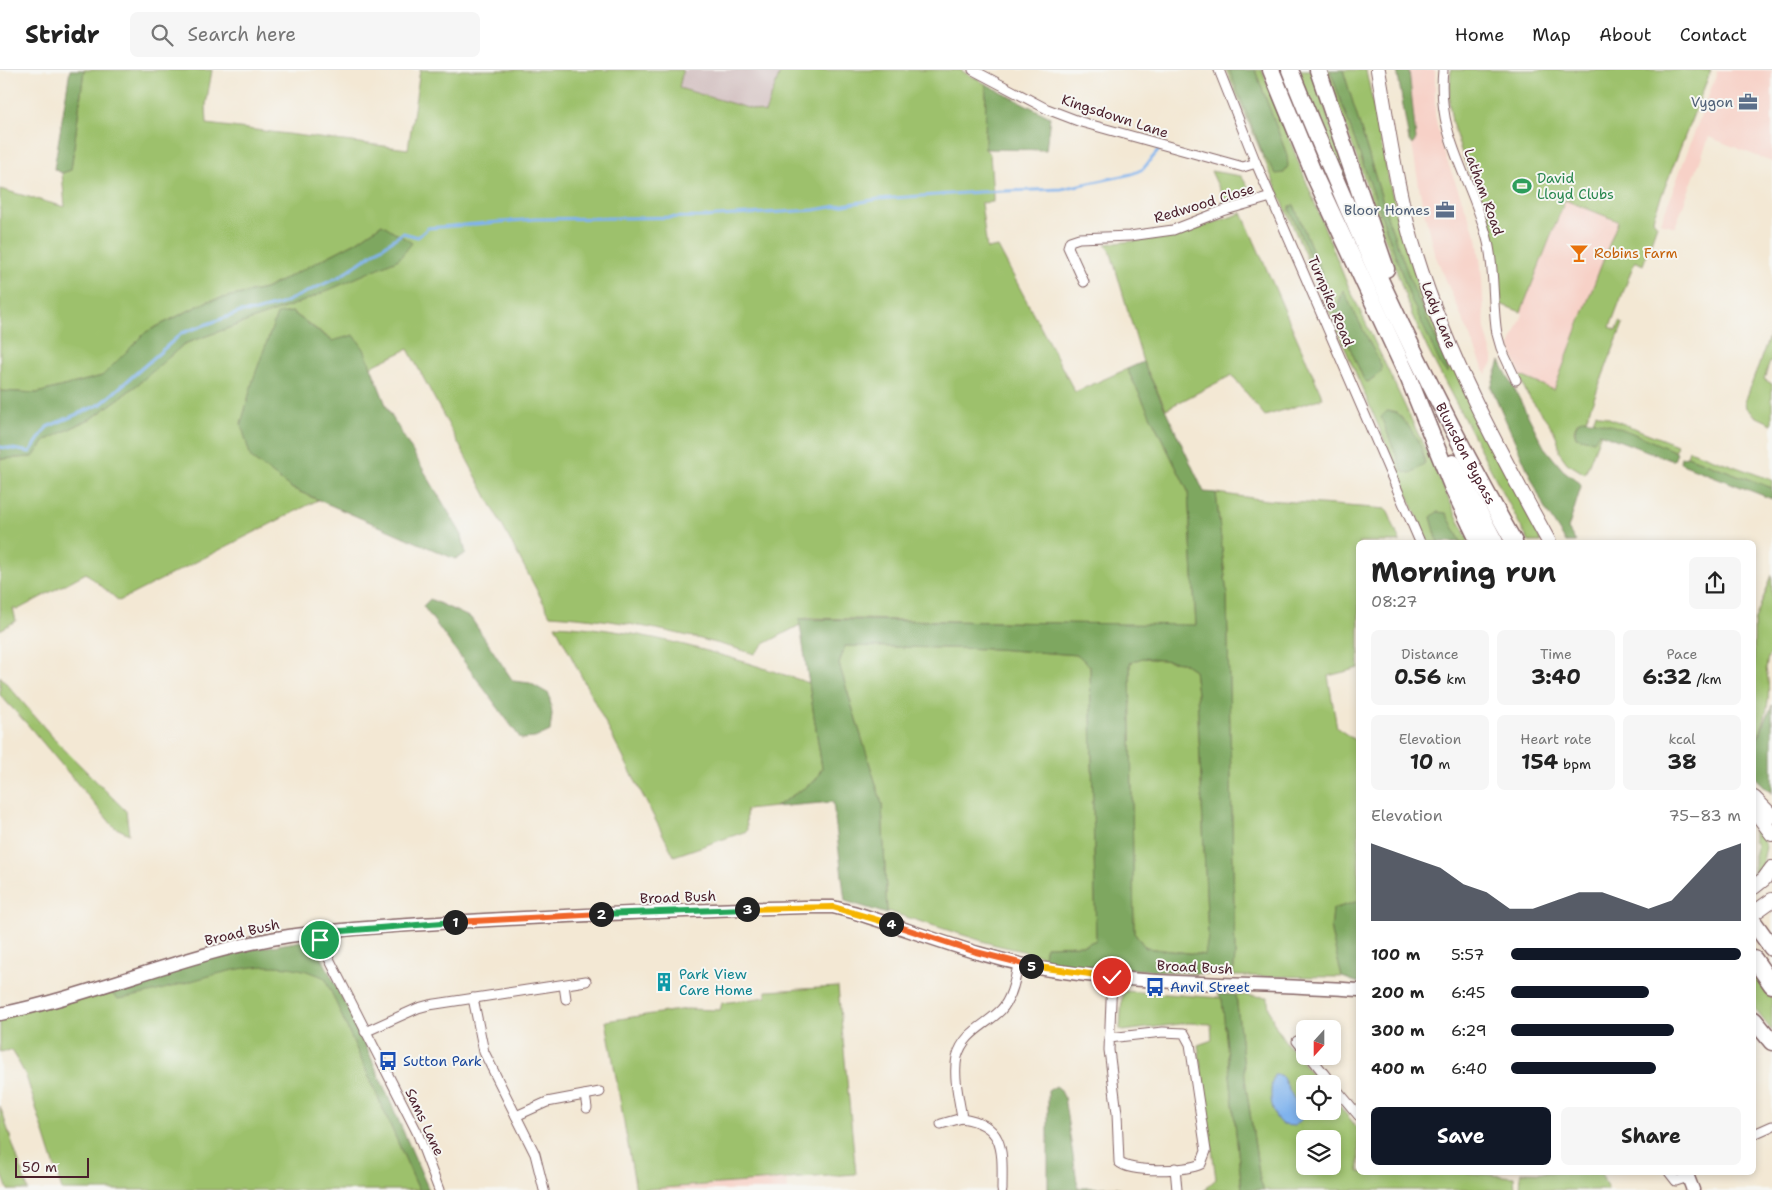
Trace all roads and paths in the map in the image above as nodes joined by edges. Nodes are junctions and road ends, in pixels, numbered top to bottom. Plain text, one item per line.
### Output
1 (973, 70) edge
2 (1219, 70) edge
3 (1272, 70) edge
4 (1290, 70) edge
5 (1318, 70) edge
6 (1378, 70) edge
7 (1443, 70) edge
8 (1256, 163) junction
9 (1271, 197) junction
10 (1084, 282) dead end
11 (1421, 365) junction
12 (1409, 379) junction
13 (1516, 380) dead end
14 (1419, 540) edge
15 (1478, 540) edge
16 (1493, 540) edge
17 (1513, 540) edge
18 (1549, 540) edge
19 (1756, 800) edge
20 (1756, 813) edge
21 (1772, 816) edge
22 (1772, 834) edge
23 (1772, 868) edge
24 (1762, 882) edge
25 (1756, 926) edge
26 (316, 933) junction
27 (1772, 948) edge
28 (1756, 962) edge
29 (1018, 963) junction
30 (1112, 977) junction
31 (586, 981) dead end
32 (564, 985) junction
33 (1772, 985) edge
34 (1356, 990) edge
35 (473, 998) junction
36 (566, 999) dead end
37 (0, 1014) edge
38 (1756, 1022) edge
39 (365, 1032) junction
40 (1109, 1038) junction
41 (1772, 1042) edge
42 (1317, 1065) edge
43 (1325, 1075) edge
44 (600, 1092) dead end
45 (585, 1095) junction
46 (1341, 1095) edge
47 (587, 1108) dead end
48 (1356, 1112) edge
49 (516, 1116) junction
50 (962, 1118) junction
51 (941, 1124) dead end
52 (1772, 1126) edge
53 (1756, 1133) edge
54 (1175, 1168) junction
55 (1671, 1175) edge
56 (1687, 1175) edge
57 (439, 1190) edge
58 (544, 1190) edge
59 (1002, 1190) edge
60 (1176, 1190) edge
61 (1693, 1190) edge

1 - 8 street, Kingsdown Lane
2 - 8 street, Turnpike Road
3 - 12 highway
4 - 11 highway
5 - 11 highway
6 - 18 main road, Lady Lane
7 - 13 street, Latham Road
8 - 9 street, Turnpike Road
9 - 10 street, Redwood Close
9 - 14 street, Turnpike Road
11 - 17 highway, Blunsdon Bypass
12 - 15 highway
12 - 16 highway, Blunsdon Bypass
19 - 21 main road
20 - 22 main road
23 - 24 main road
25 - 27 highway
26 - 29 main road, Broad Bush
26 - 37 main road, Broad Bush
26 - 39 street, Sams Lane
28 - 33 highway
29 - 30 main road, Broad Bush
29 - 50 street
30 - 34 main road, Broad Bush
30 - 40 street
31 - 32 street
32 - 35 street
32 - 36 street
35 - 39 street
35 - 49 street
38 - 41 highway
39 - 57 street, Sams Lane
40 - 54 street
40 - 54 street
42 - 43 street
44 - 45 street
45 - 47 street
45 - 49 street
46 - 48 street
49 - 58 street
50 - 51 street
50 - 59 street
52 - 53 street
54 - 60 street
55 - 56 street
56 - 61 main road

